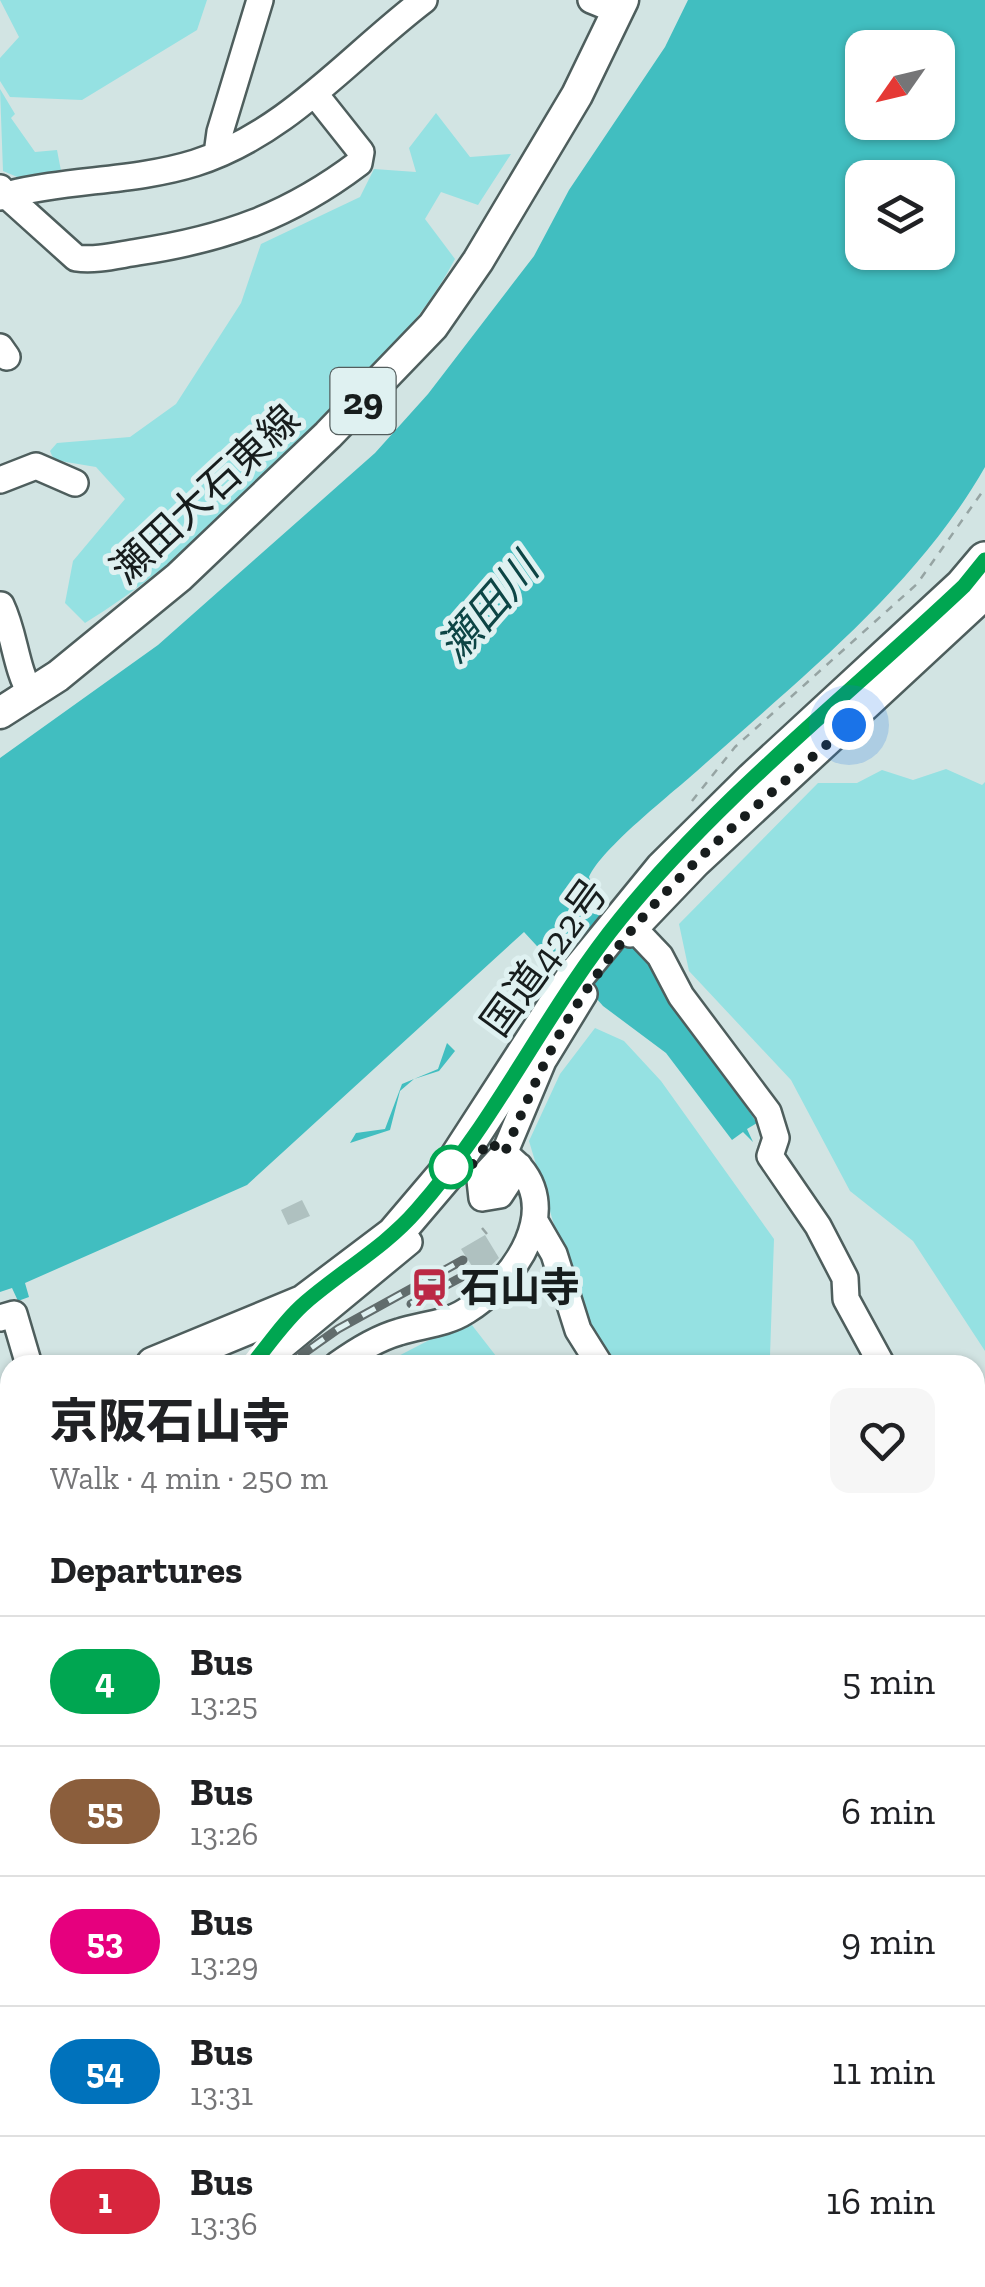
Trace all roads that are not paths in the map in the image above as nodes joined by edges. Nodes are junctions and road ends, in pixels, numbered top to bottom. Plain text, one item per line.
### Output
1 (260, 0) edge
2 (611, 4) edge
3 (408, 5) edge
4 (315, 94) junction
5 (217, 154) junction
6 (2, 193) edge
7 (0, 480) edge
8 (75, 483) dead end
9 (985, 560) edge
10 (985, 597) edge
11 (1, 605) edge
12 (928, 636) junction
13 (32, 694) junction
14 (0, 713) edge
15 (625, 922) junction
16 (497, 1148) junction
17 (536, 1223) junction
18 (304, 1304) junction
19 (0, 1318) edge
20 (26, 1355) edge
21 (179, 1355) edge
22 (261, 1355) edge
23 (272, 1355) edge
24 (354, 1355) edge
25 (594, 1355) edge
26 (877, 1355) edge

1 - 5 street
2 - 13 main road, 瀬田大石東線 / 29
3 - 4 street
4 - 5 street
4 - 6 street
5 - 6 street
7 - 8 street
9 - 12 highway, 国道422号
10 - 12 street
11 - 13 street
12 - 15 highway, 国道422号
13 - 14 main road, 瀬田大石東線 / 29
15 - 16 street
15 - 16 highway, 国道422号
15 - 26 street
16 - 17 street
16 - 18 highway, 国道422号
16 - 23 street
17 - 24 street
17 - 25 street
18 - 21 highway, 国道422号
18 - 22 street
19 - 20 street

